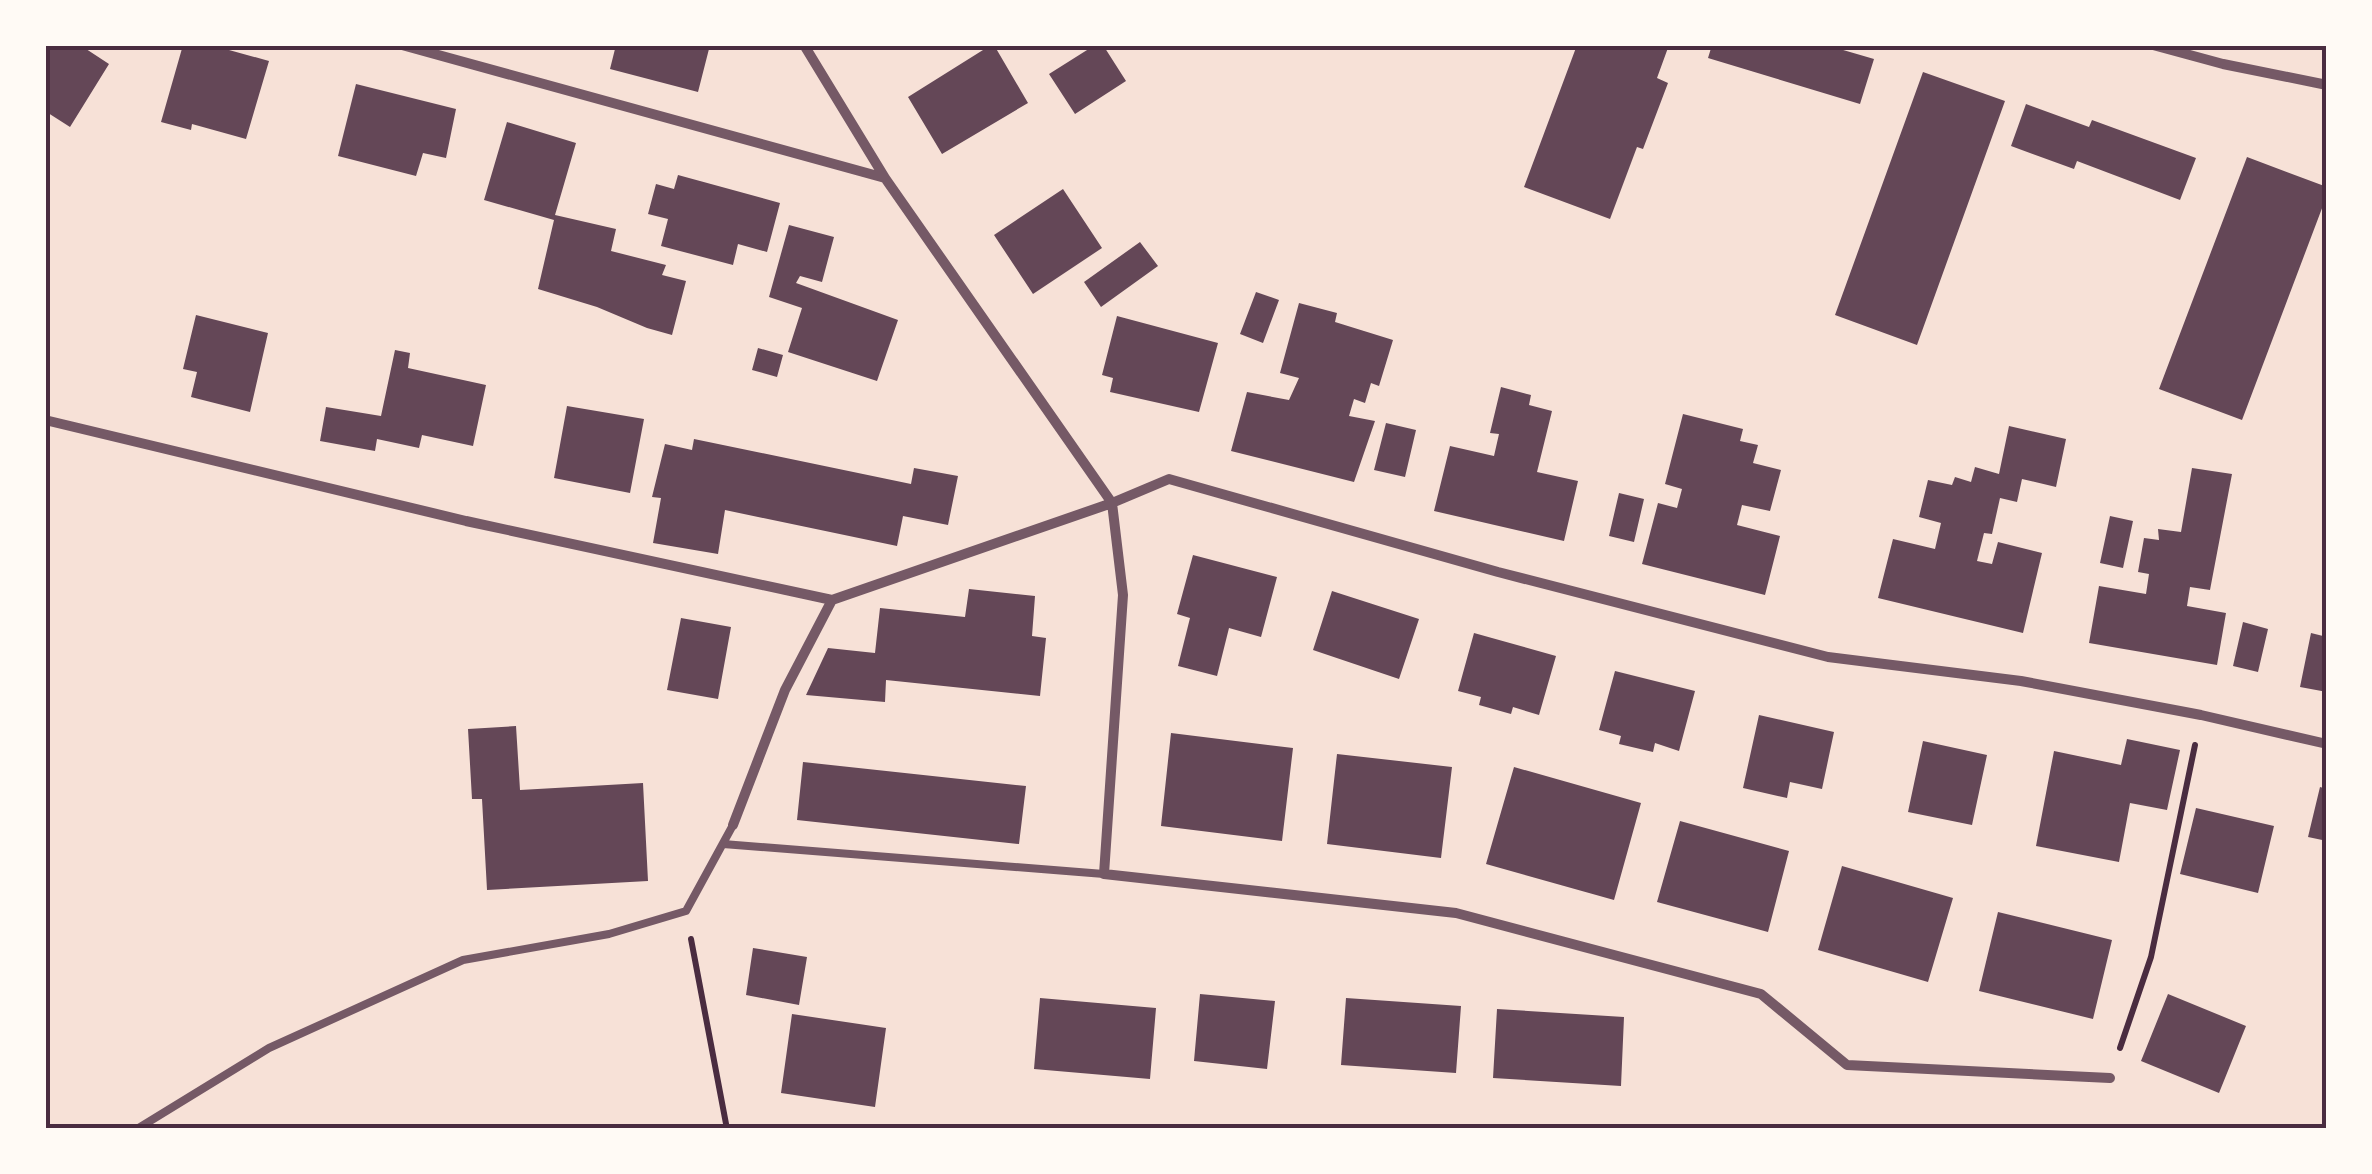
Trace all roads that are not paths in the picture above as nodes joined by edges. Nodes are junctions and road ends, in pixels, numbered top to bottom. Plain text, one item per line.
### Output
1 (402, 45) edge
2 (804, 45) edge
3 (2153, 45) edge
4 (2327, 84) edge
5 (885, 178) junction
6 (45, 420) edge
7 (1112, 503) junction
8 (832, 600) junction
9 (2327, 744) edge
10 (733, 825) joint
11 (723, 844) junction
12 (1104, 874) junction
13 (2110, 1078) road end
14 (137, 1129) edge

1 - 5 street
2 - 5 street
3 - 4 street
5 - 7 street
6 - 8 street
7 - 8 street
7 - 9 street
7 - 12 street
8 - 10 street
10 - 11 lane
11 - 12 lane
11 - 14 lane
12 - 13 street

